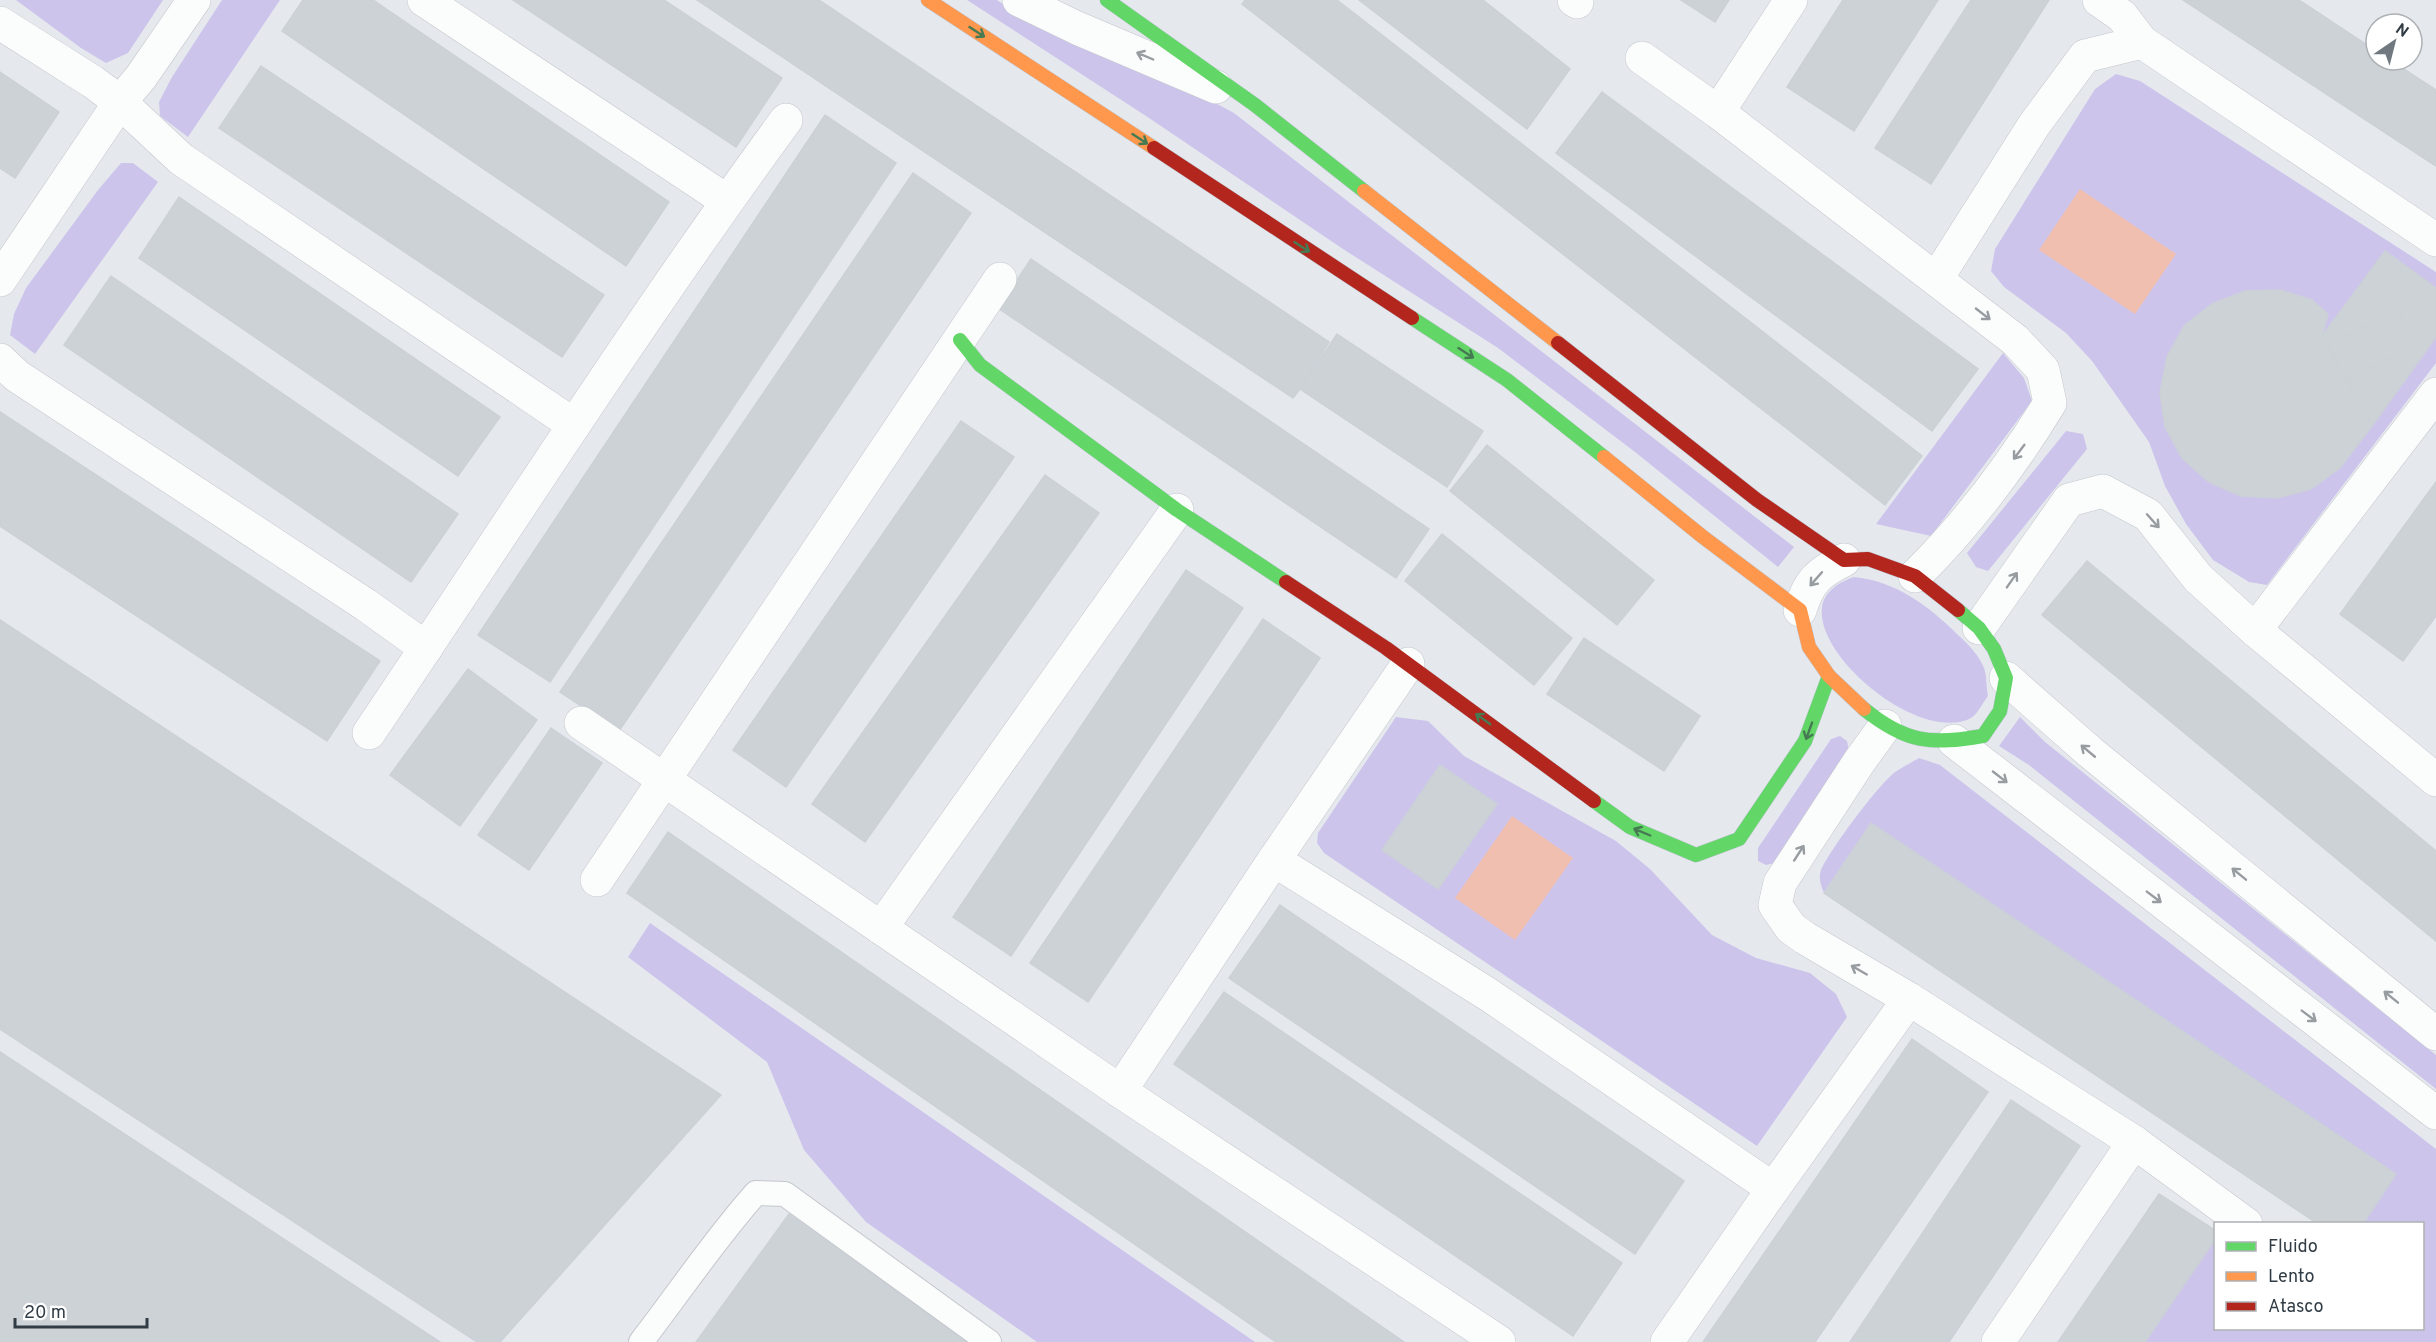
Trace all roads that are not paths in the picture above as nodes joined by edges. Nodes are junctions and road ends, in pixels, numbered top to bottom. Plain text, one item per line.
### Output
1 (194, 0) edge
2 (424, 0) edge
3 (928, 0) edge
4 (1018, 0) edge
5 (1107, 0) edge
6 (1791, 0) edge
7 (2099, 0) edge
8 (0, 23) edge
9 (2142, 42) junction
10 (1642, 58) dead end
11 (120, 102) junction
12 (1256, 105) junction
13 (1718, 112) junction
14 (786, 120) dead end
15 (727, 201) junction
16 (2436, 240) edge
17 (1937, 278) junction
18 (0, 279) edge
19 (1000, 279) dead end
20 (960, 340) junction
21 (0, 360) edge
22 (2436, 394) edge
23 (574, 425) junction
24 (1177, 510) junction
25 (1844, 560) junction
26 (1915, 576) junction
27 (1800, 610) junction
28 (1979, 628) junction
29 (2255, 630) junction
30 (426, 648) junction
31 (1408, 664) junction
32 (1829, 676) junction
33 (2006, 678) junction
34 (581, 723) dead end
35 (1885, 726) junction
36 (369, 733) dead end
37 (1954, 741) junction
38 (664, 778) junction
39 (2436, 780) edge
40 (1274, 860) junction
41 (597, 880) dead end
42 (881, 928) junction
43 (1909, 999) junction
44 (2436, 1034) edge
45 (1120, 1091) junction
46 (2436, 1113) edge
47 (2134, 1142) junction
48 (1773, 1189) junction
49 (2243, 1222) edge
50 (641, 1342) edge
51 (989, 1342) edge
52 (1499, 1342) edge
53 (1667, 1342) edge
54 (1998, 1342) edge

1 - 11 street
2 - 15 street
3 -> 27 street
12 -> 4 street
5 - 12 street
6 - 13 street
7 - 9 street
8 - 11 street
9 - 16 street
9 - 17 street
10 - 13 street
11 - 18 street
11 - 23 street
12 - 25 street
13 - 17 street
14 - 15 street
15 - 23 street
17 -> 26 street
19 - 20 street
20 - 24 street
20 - 38 street
21 - 30 street
22 - 29 street
23 - 30 street
24 - 31 street
24 - 42 street
25 - 26 street
25 -> 27 street
26 - 28 street
27 - 32 street
28 -> 29 street
28 - 33 street
29 - 39 street
30 - 36 street
32 -> 31 street
31 - 40 street
32 - 35 street
33 - 37 street
44 -> 33 street
34 - 38 street
35 - 37 street
43 -> 35 street
37 -> 46 street
38 - 41 street
38 - 42 street
40 - 45 street
40 - 48 street
42 - 45 street
43 - 47 street
43 - 48 street
45 - 52 street
47 - 49 street
47 - 54 street
48 - 53 street
50 - 51 lane

